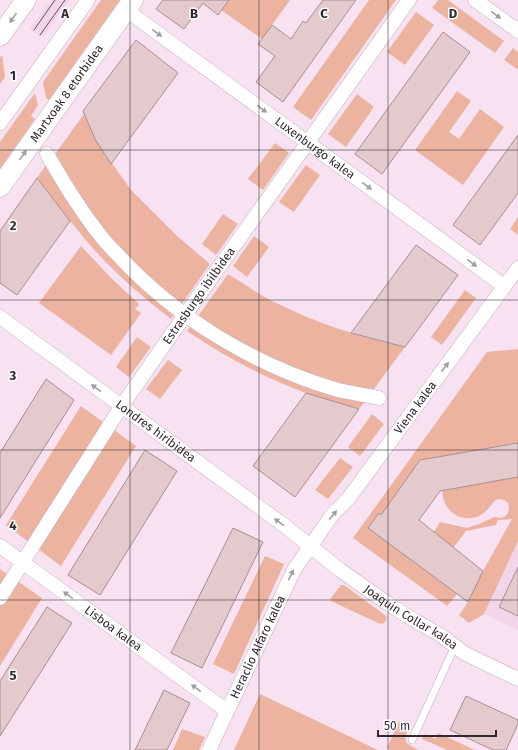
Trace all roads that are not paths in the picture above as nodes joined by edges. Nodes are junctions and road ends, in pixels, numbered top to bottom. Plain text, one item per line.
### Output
1 (26, 0) edge
2 (88, 0) edge
3 (409, 0) edge
4 (475, 0) edge
5 (129, 5) edge
6 (518, 31) edge
7 (0, 36) edge
8 (0, 123) edge
9 (308, 142) junction
10 (47, 154) dead end
11 (0, 186) edge
12 (518, 268) edge
13 (504, 286) junction
14 (185, 315) junction
15 (0, 317) edge
16 (379, 398) dead end
17 (121, 407) junction
18 (0, 546) edge
19 (310, 546) junction
20 (22, 562) junction
21 (0, 598) edge
22 (455, 646) junction
23 (518, 679) edge
24 (227, 711) junction
25 (412, 740) dead end
26 (209, 750) edge

1 -> 7 street
2 - 8 street
3 - 9 street, Estrasburgo ibilbidea
4 -> 6 street
5 -> 9 street, Luxenburgo kalea
11 -> 5 street, Martxoak 8 etorbidea
9 -> 13 street, Luxenburgo kalea
9 - 14 street, Estrasburgo ibilbidea
10 - 14 street
12 - 13 street, Viena kalea
19 -> 13 street, Viena kalea
14 - 16 street
14 - 17 street, Estrasburgo ibilbidea
17 -> 15 street, Londres hiribidea
19 -> 17 street, Londres hiribidea
17 - 20 street, Estrasburgo ibilbidea
18 - 20 street, Lisboa kalea
19 - 22 street, Joaquin Collar kalea
24 -> 19 street, Heraclio Alfaro kalea
20 - 21 street, Estrasburgo ibilbidea
24 -> 20 street, Lisboa kalea
22 - 23 street, Joaquin Collar kalea
22 - 25 lane
24 - 26 street, Heraclio Alfaro kalea

